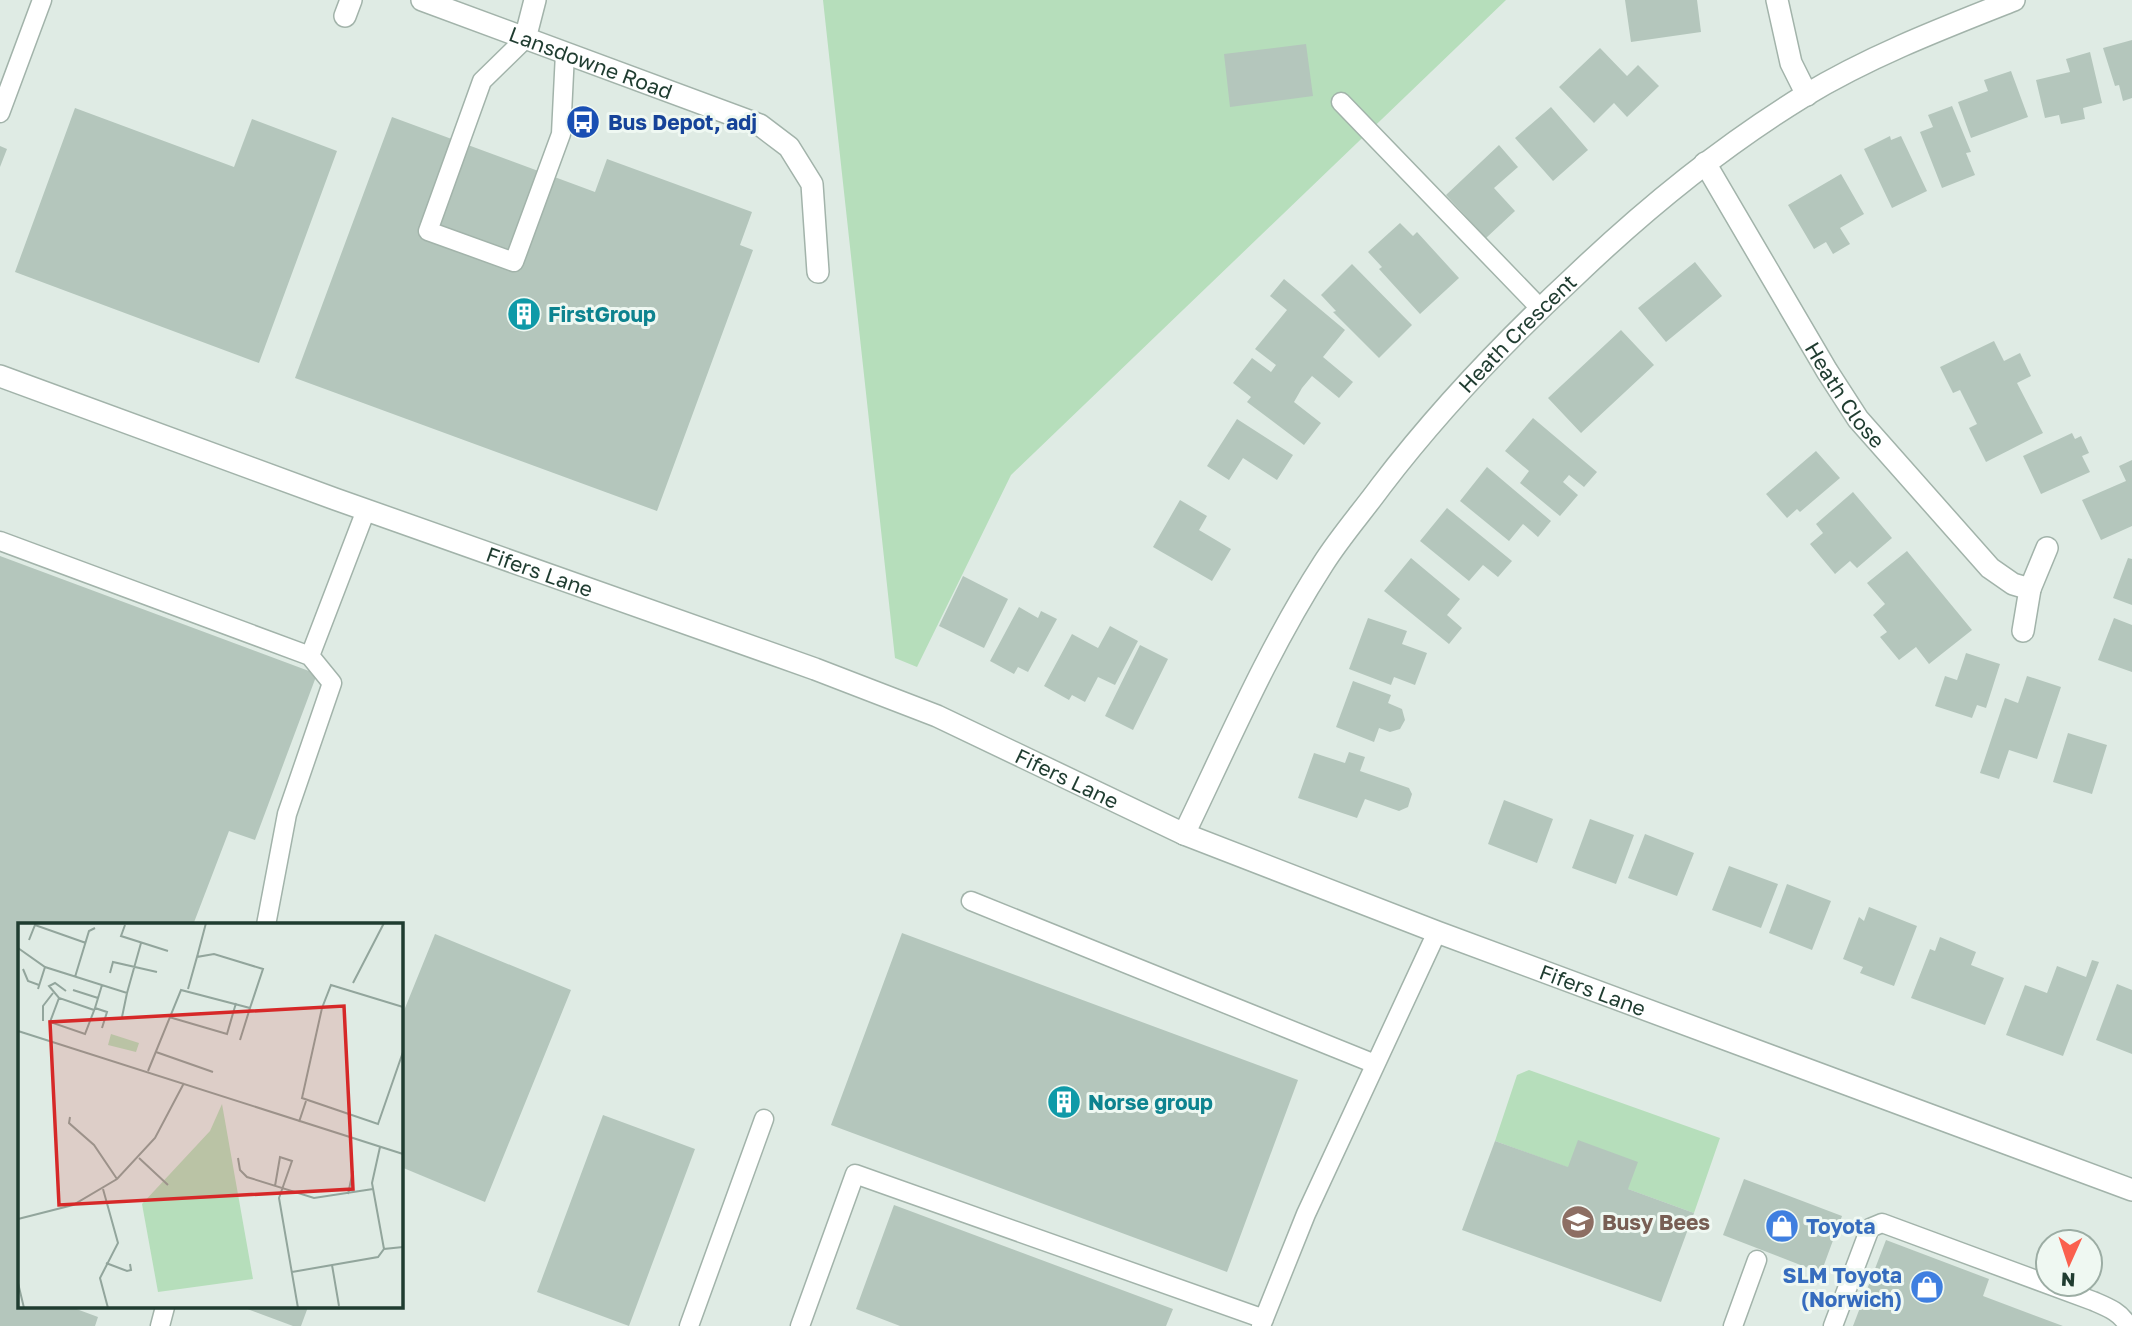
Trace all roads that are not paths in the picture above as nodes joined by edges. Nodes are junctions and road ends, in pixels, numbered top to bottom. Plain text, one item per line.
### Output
1 (42, 0) edge
2 (422, 0) edge
3 (535, 0) edge
4 (1777, 0) edge
5 (2014, 0) edge
6 (525, 39) junction
7 (565, 53) junction
8 (1807, 95) junction
9 (1340, 102) dead end
10 (0, 113) edge
11 (1705, 163) junction
12 (818, 272) dead end
13 (1540, 308) junction
14 (0, 376) edge
15 (366, 510) junction
16 (0, 541) edge
17 (2047, 548) dead end
18 (2030, 589) junction
19 (2023, 631) dead end
20 (310, 656) junction
21 (1184, 834) junction
22 (971, 901) dead end
23 (266, 923) edge
24 (1437, 932) junction
25 (1375, 1064) junction
26 (764, 1119) dead end
27 (2132, 1190) edge
28 (1757, 1260) dead end
29 (165, 1308) edge
30 (1262, 1322) edge
31 (160, 1326) edge
32 (689, 1326) edge
33 (800, 1326) edge
34 (1733, 1326) edge
35 (1833, 1326) edge
36 (2128, 1326) edge

1 - 10 lane
2 - 6 street, Lansdowne Road
3 - 6 street
4 - 8 street
5 - 8 street, Heath Crescent
6 - 7 street, Lansdowne Road
6 - 7 lane
7 - 12 street, Lansdowne Road
8 - 11 street, Heath Crescent
9 - 13 lane
11 - 13 street, Heath Crescent
11 - 18 street, Heath Close
13 - 21 street, Heath Crescent
14 - 15 street, Fifers Lane
15 - 20 lane
15 - 21 street, Fifers Lane
16 - 20 lane
17 - 18 street
18 - 19 street
20 - 23 lane
21 - 24 street, Fifers Lane
22 - 25 lane
24 - 25 lane
24 - 27 street, Fifers Lane
25 - 30 lane
26 - 32 lane
28 - 34 lane
29 - 31 lane
30 - 33 lane
35 - 36 lane

